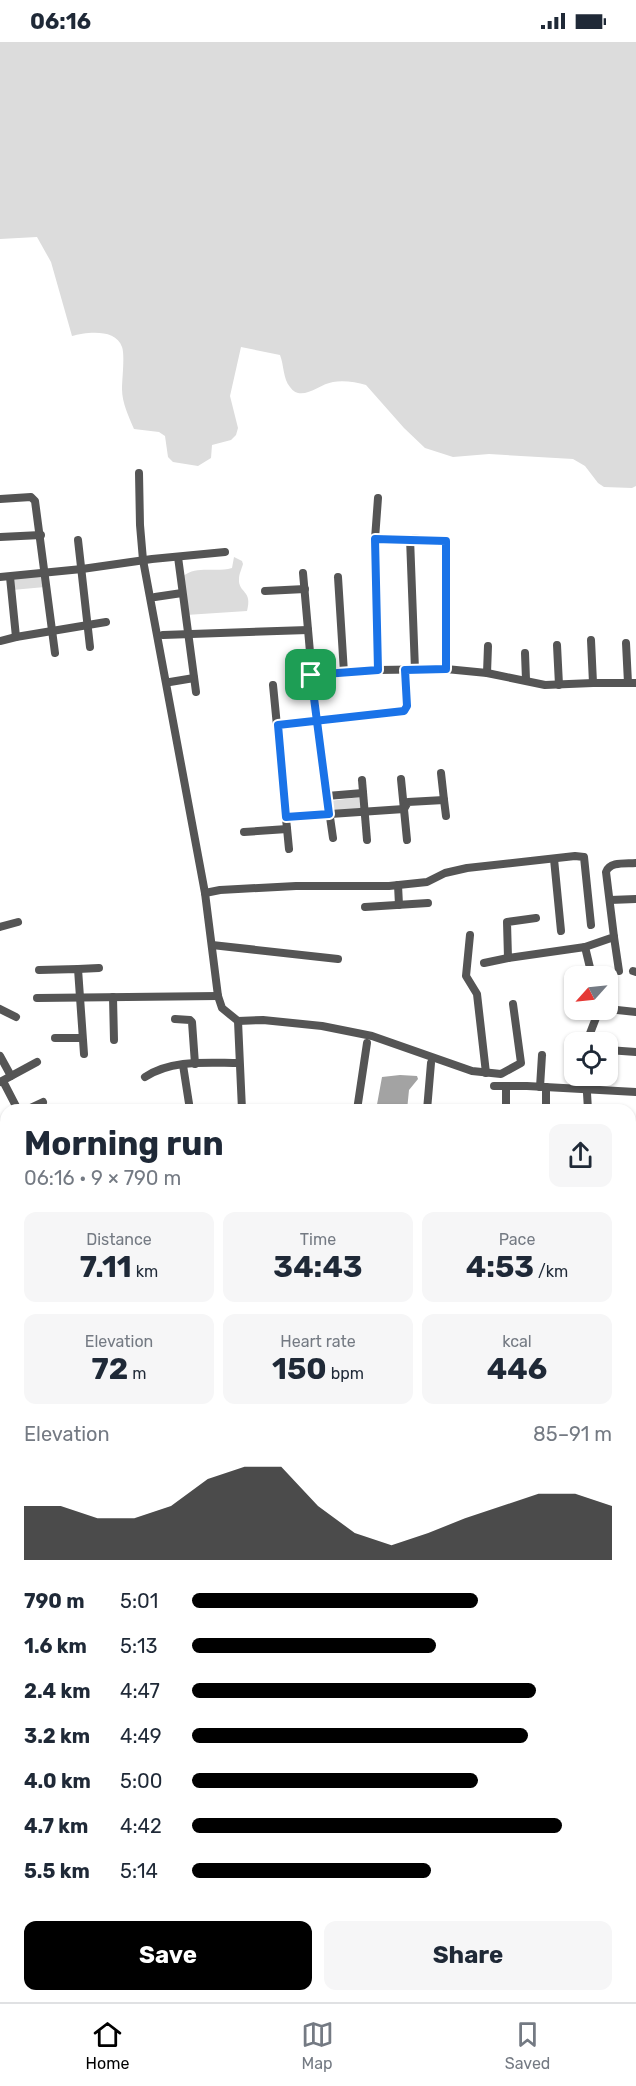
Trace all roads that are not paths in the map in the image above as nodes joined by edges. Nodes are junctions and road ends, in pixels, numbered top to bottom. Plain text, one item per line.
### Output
1 (139, 474) dead end
2 (0, 498) edge
3 (378, 498) dead end
4 (40, 535) junction
5 (0, 537) edge
6 (410, 538) junction
7 (375, 539) junction
8 (78, 540) dead end
9 (225, 552) dead end
10 (178, 557) junction
11 (143, 560) junction
12 (82, 569) junction
13 (45, 573) junction
14 (303, 573) dead end
15 (0, 577) edge
16 (10, 577) junction
17 (338, 577) dead end
18 (304, 589) junction
19 (265, 591) dead end
20 (182, 593) junction
21 (155, 597) dead end
22 (106, 622) dead end
23 (88, 624) junction
24 (308, 630) junction
25 (52, 631) junction
26 (187, 633) junction
27 (163, 635) dead end
28 (16, 637) junction
29 (591, 640) dead end
30 (0, 641) edge
31 (626, 643) dead end
32 (557, 645) dead end
33 (488, 646) dead end
34 (90, 648) dead end
35 (55, 653) dead end
36 (525, 653) dead end
37 (446, 669) junction
38 (378, 670) junction
39 (405, 670) junction
40 (415, 670) junction
41 (344, 673) junction
42 (487, 673) junction
43 (311, 675) junction
44 (194, 678) junction
45 (526, 680) junction
46 (170, 682) dead end
47 (593, 682) junction
48 (632, 683) edge
49 (273, 685) dead end
50 (559, 685) junction
51 (196, 692) dead end
52 (316, 720) junction
53 (278, 725) junction
54 (441, 773) dead end
55 (401, 779) dead end
56 (362, 780) dead end
57 (363, 793) junction
58 (327, 796) junction
59 (444, 800) junction
60 (404, 808) junction
61 (365, 812) junction
62 (329, 814) junction
63 (446, 816) dead end
64 (286, 817) junction
65 (287, 829) junction
66 (244, 832) dead end
67 (333, 838) dead end
68 (367, 840) dead end
69 (407, 840) dead end
70 (290, 849) dead end
71 (554, 859) junction
72 (636, 863) edge
73 (398, 885) junction
74 (205, 893) junction
75 (636, 899) edge
76 (610, 900) junction
77 (428, 903) dead end
78 (399, 905) junction
79 (365, 907) dead end
80 (536, 918) dead end
81 (18, 922) dead end
82 (591, 925) dead end
83 (0, 927) edge
84 (561, 930) dead end
85 (470, 936) dead end
86 (614, 937) junction
87 (212, 945) junction
88 (585, 947) junction
89 (508, 958) junction
90 (338, 959) dead end
91 (484, 963) dead end
92 (590, 966) edge
93 (99, 968) dead end
94 (78, 969) junction
95 (39, 970) dead end
96 (620, 971) dead end
97 (218, 996) junction
98 (113, 997) junction
99 (37, 998) dead end
100 (80, 998) junction
101 (513, 1004) dead end
102 (0, 1009) edge
103 (618, 1011) edge
104 (636, 1012) edge
105 (16, 1017) dead end
106 (175, 1019) dead end
107 (238, 1022) junction
108 (55, 1038) dead end
109 (82, 1038) junction
110 (114, 1040) dead end
111 (368, 1043) dead end
112 (618, 1051) edge
113 (636, 1052) edge
114 (84, 1054) dead end
115 (542, 1055) dead end
116 (0, 1056) edge
117 (37, 1062) dead end
118 (239, 1063) junction
119 (431, 1063) dead end
120 (195, 1064) junction
121 (183, 1065) junction
122 (486, 1073) junction
123 (11, 1076) junction
124 (145, 1077) dead end
125 (1, 1081) edge
126 (494, 1086) dead end
127 (506, 1086) junction
128 (585, 1086) edge
129 (543, 1087) junction
130 (585, 1089) junction
131 (636, 1092) edge
132 (42, 1102) dead end
133 (14, 1104) edge
134 (38, 1104) edge
135 (189, 1104) edge
136 (242, 1104) edge
137 (358, 1104) edge
138 (428, 1104) edge
139 (506, 1104) edge
140 (545, 1104) edge
141 (587, 1104) edge

1 - 11 street
2 - 4 street
3 - 7 street
4 - 5 street
4 - 13 street
6 - 7 street
6 - 37 street
6 - 40 street
7 - 38 street
8 - 12 street
9 - 10 street
10 - 11 street
10 - 20 street
11 - 12 street
11 - 74 street
12 - 13 street
12 - 23 street
13 - 16 street
13 - 25 street
14 - 18 street
15 - 16 street
16 - 28 street
17 - 41 street
18 - 19 street
18 - 24 street
20 - 21 street
20 - 26 street
22 - 23 street
23 - 25 street
23 - 34 street
24 - 26 street
24 - 43 street
25 - 28 street
25 - 35 street
26 - 27 street
26 - 44 street
28 - 30 street
29 - 47 street
31 - 48 street
32 - 50 street
33 - 42 street
36 - 45 street
37 - 40 street
37 - 42 street
38 - 39 street
38 - 41 street
39 - 40 street
39 - 52 street
41 - 43 street
42 - 45 street
43 - 52 street
44 - 46 street
44 - 51 street
45 - 50 street
47 - 48 street
47 - 50 street
49 - 53 street
52 - 53 street
52 - 58 street
53 - 64 street
54 - 59 street
55 - 60 street
56 - 57 street
57 - 58 street
57 - 61 street
58 - 62 street
59 - 60 street
59 - 63 street
60 - 61 street
60 - 69 street
61 - 62 street
61 - 68 street
62 - 64 street
62 - 67 street
64 - 65 street
65 - 66 street
65 - 70 street
71 - 73 street
71 - 82 street
71 - 84 street
72 - 76 street
73 - 74 street
73 - 78 street
74 - 87 street
75 - 76 street
76 - 86 street
77 - 78 street
78 - 79 street
80 - 89 street
81 - 83 street
85 - 122 street
86 - 88 street
86 - 96 street
87 - 90 street
87 - 97 street
88 - 89 street
88 - 92 street
89 - 91 street
93 - 94 street
94 - 95 street
94 - 100 street
97 - 98 street
97 - 107 street
98 - 100 street
98 - 110 street
99 - 100 street
100 - 109 street
101 - 122 street
102 - 105 street
103 - 104 street
106 - 120 street
107 - 118 street
107 - 122 street
108 - 109 street
109 - 114 street
111 - 137 street
112 - 113 street
115 - 129 street
116 - 123 street
117 - 123 street
118 - 120 street
118 - 136 street
119 - 138 street
120 - 121 street
121 - 124 street
121 - 135 street
123 - 125 street
125 - 133 street
126 - 127 street
127 - 129 street
127 - 139 street
128 - 130 street
129 - 130 street
129 - 140 street
130 - 131 street
130 - 141 street
132 - 134 street

